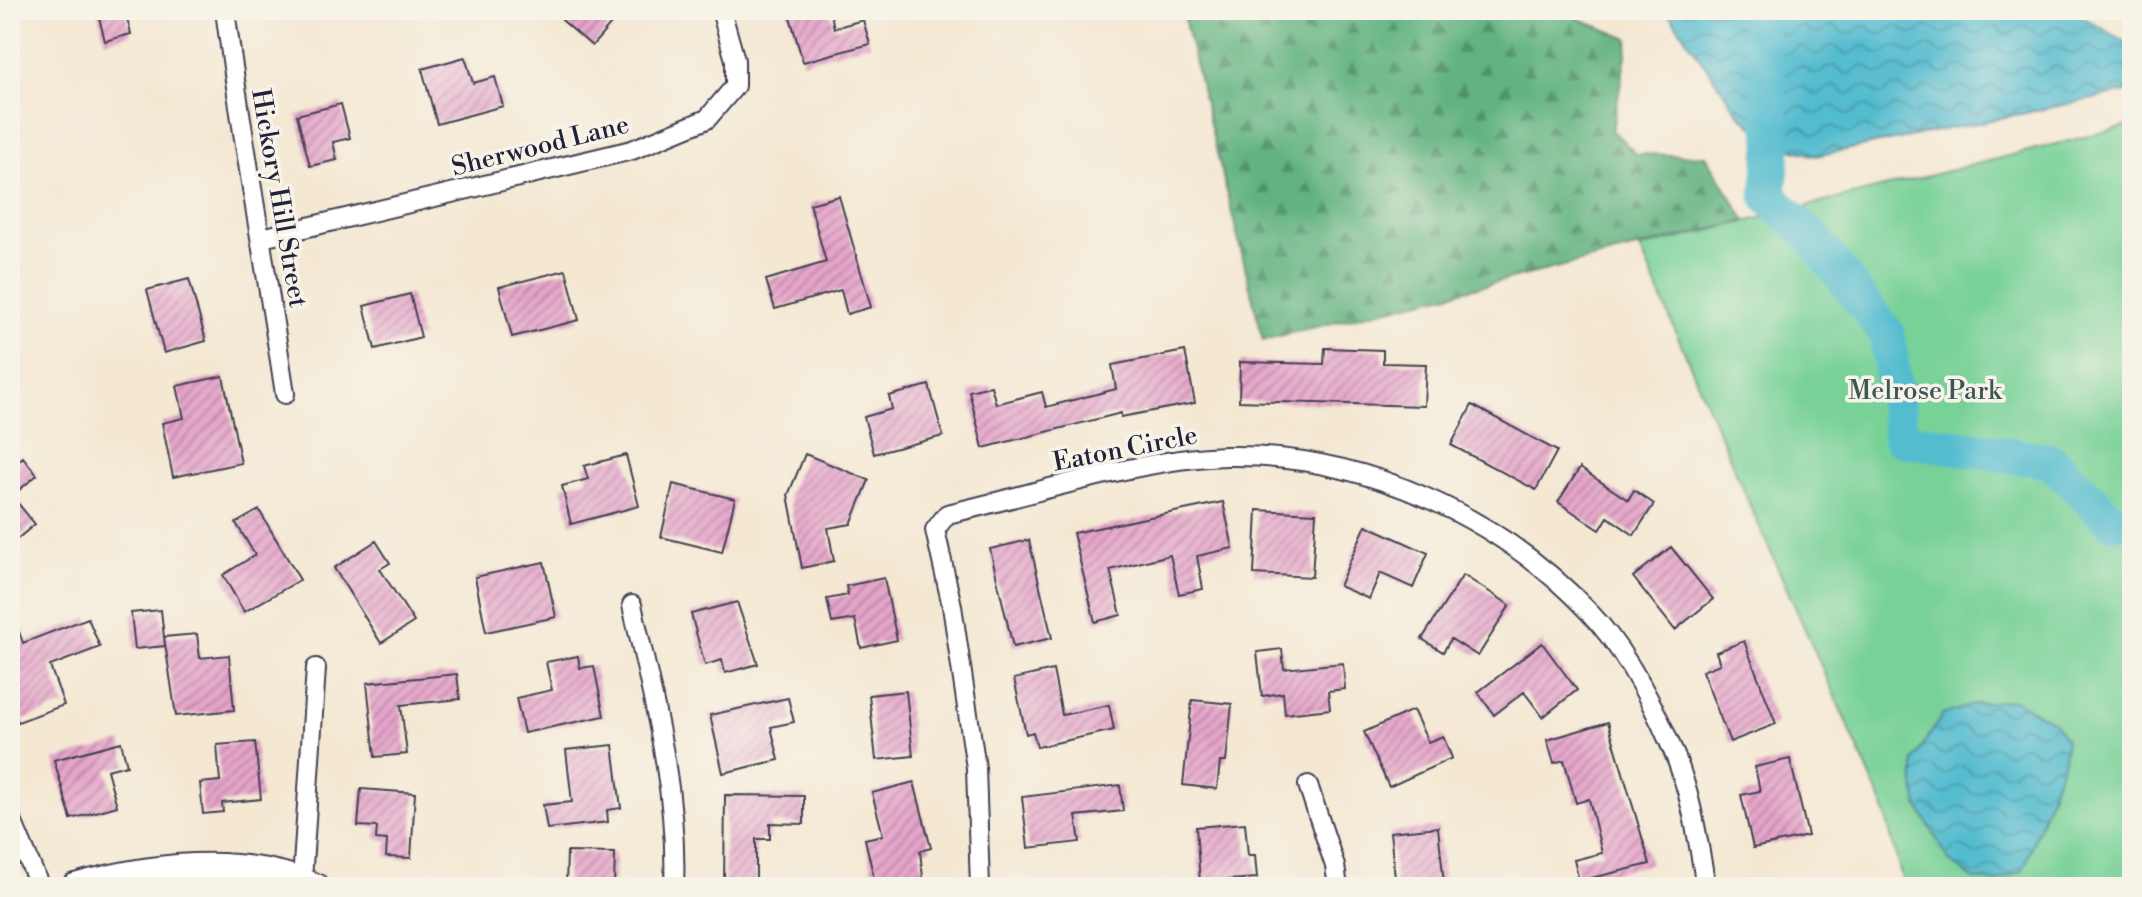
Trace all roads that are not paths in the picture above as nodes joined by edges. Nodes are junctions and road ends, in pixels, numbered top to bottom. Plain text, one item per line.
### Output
1 (225, 10) edge
2 (721, 10) edge
3 (262, 238) junction
4 (285, 394) dead end
5 (632, 605) dead end
6 (316, 668) dead end
7 (1308, 785) dead end
8 (10, 816) edge
9 (309, 884) edge
10 (40, 887) edge
11 (75, 887) edge
12 (674, 887) edge
13 (980, 887) edge
14 (1338, 887) edge
15 (1706, 887) edge

1 - 3 street, Hickory Hill Street
2 - 3 street, Sherwood Lane
3 - 4 street, Hickory Hill Street
5 - 12 street
6 - 9 street
7 - 14 street
8 - 10 street
9 - 11 street
13 - 15 street, Eaton Circle

